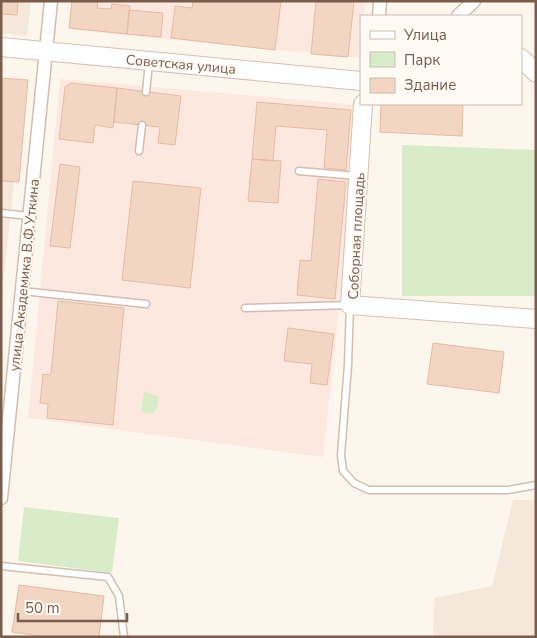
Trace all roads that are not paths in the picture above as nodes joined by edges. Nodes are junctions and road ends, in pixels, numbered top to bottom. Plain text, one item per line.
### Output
1 (51, 1) edge
2 (380, 1) edge
3 (474, 1) edge
4 (379, 15) edge
5 (459, 15) edge
6 (1, 47) edge
7 (46, 52) junction
8 (522, 59) edge
9 (149, 62) junction
10 (536, 73) edge
11 (360, 81) edge
12 (146, 92) dead end
13 (363, 105) edge
14 (142, 125) dead end
15 (139, 151) dead end
16 (299, 171) dead end
17 (358, 176) junction
18 (1, 213) edge
19 (29, 216) junction
20 (22, 290) junction
21 (146, 304) dead end
22 (350, 305) junction
23 (245, 308) dead end
24 (536, 319) edge
25 (536, 485) edge
26 (1, 498) edge
27 (1, 566) edge
28 (124, 637) edge

1 - 7 street, улица Академика В.Ф.Уткина
2 - 4 street
3 - 5 street
6 - 7 street, Советская улица
7 - 9 street, Советская улица
7 - 19 street, улица Академика В.Ф.Уткина
8 - 10 street
9 - 11 street, Советская улица
9 - 12 lane
13 - 17 street, Соборная площадь
14 - 15 lane
16 - 17 lane
17 - 22 street, Соборная площадь
18 - 19 lane
19 - 20 street, улица Академика В.Ф.Уткина
20 - 21 lane
20 - 26 street, улица Академика В.Ф.Уткина
22 - 23 lane
22 - 24 street, Соборная площадь
22 - 25 lane
27 - 28 lane

